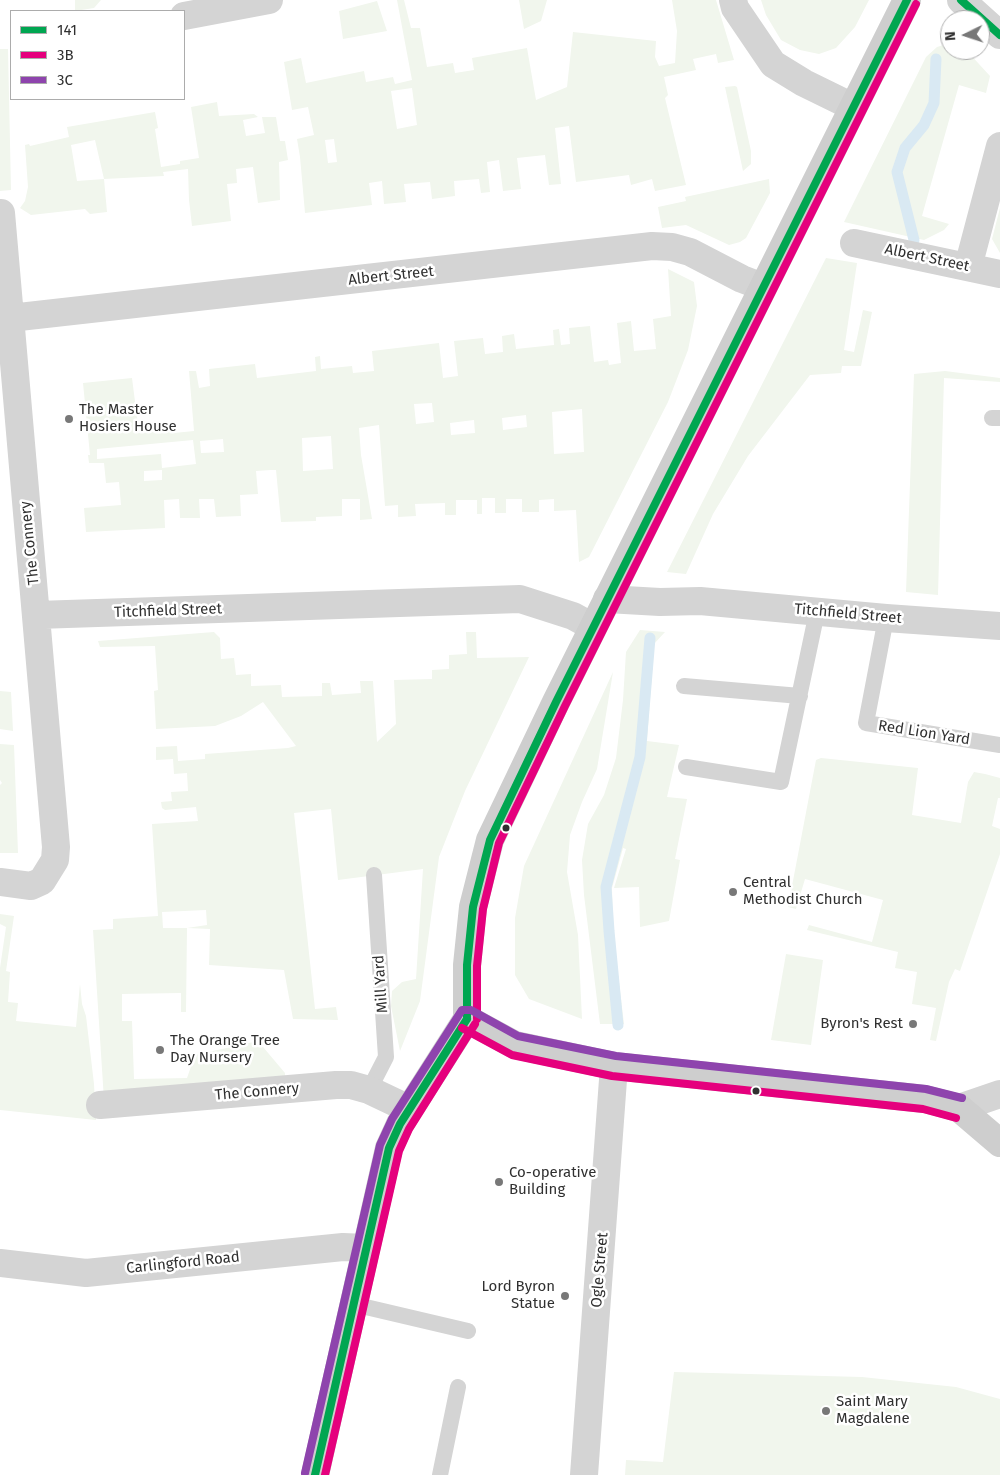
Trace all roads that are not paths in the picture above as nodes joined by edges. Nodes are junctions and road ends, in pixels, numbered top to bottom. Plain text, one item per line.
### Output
1 (269, 0) edge
2 (733, 0) edge
3 (907, 0) edge
4 (961, 0) edge
5 (185, 16) edge
6 (1000, 36) edge
7 (853, 107) junction
8 (1000, 146) edge
9 (993, 196) edge
10 (1, 213) edge
11 (854, 243) dead end
12 (968, 267) junction
13 (1000, 274) edge
14 (763, 287) junction
15 (10, 318) junction
16 (9, 427) edge
17 (607, 599) junction
18 (817, 612) junction
19 (37, 615) junction
20 (886, 618) junction
21 (1000, 626) edge
22 (593, 627) junction
23 (684, 686) dead end
24 (800, 696) junction
25 (1000, 745) edge
26 (686, 767) dead end
27 (374, 875) dead end
28 (0, 882) edge
29 (467, 1018) junction
30 (614, 1066) junction
31 (369, 1090) junction
32 (1000, 1094) edge
33 (100, 1105) dead end
34 (959, 1108) junction
35 (409, 1110) junction
36 (1000, 1143) edge
37 (366, 1248) junction
38 (0, 1263) edge
39 (353, 1304) junction
40 (468, 1331) dead end
41 (458, 1387) dead end
42 (315, 1475) edge
43 (440, 1475) edge
44 (584, 1475) edge

1 - 5 street
2 - 7 street
3 - 7 street
4 - 6 street
7 - 14 street
8 - 9 street
9 - 12 street
10 - 15 street, The Connery
11 - 12 street, Albert Street
12 - 13 street, Albert Street
14 - 15 street, Albert Street
14 - 17 street
15 - 16 street, The Connery
16 - 19 street, The Connery
17 - 18 street, Titchfield Street
17 - 22 street
18 - 20 street, Titchfield Street
18 - 24 lane
19 - 22 street, Titchfield Street
19 - 28 street, The Connery
20 - 21 street, Titchfield Street
20 - 25 lane, Red Lion Yard
22 - 29 street
23 - 24 lane
24 - 26 lane
27 - 31 lane, Mill Yard
29 - 30 street
29 - 35 street
30 - 34 street
30 - 44 street, Ogle Street
31 - 33 street, The Connery
31 - 35 street, The Connery
32 - 34 street
34 - 36 street
35 - 37 street
37 - 38 street, Carlingford Road
37 - 39 street
39 - 40 lane
39 - 42 street
41 - 43 lane

